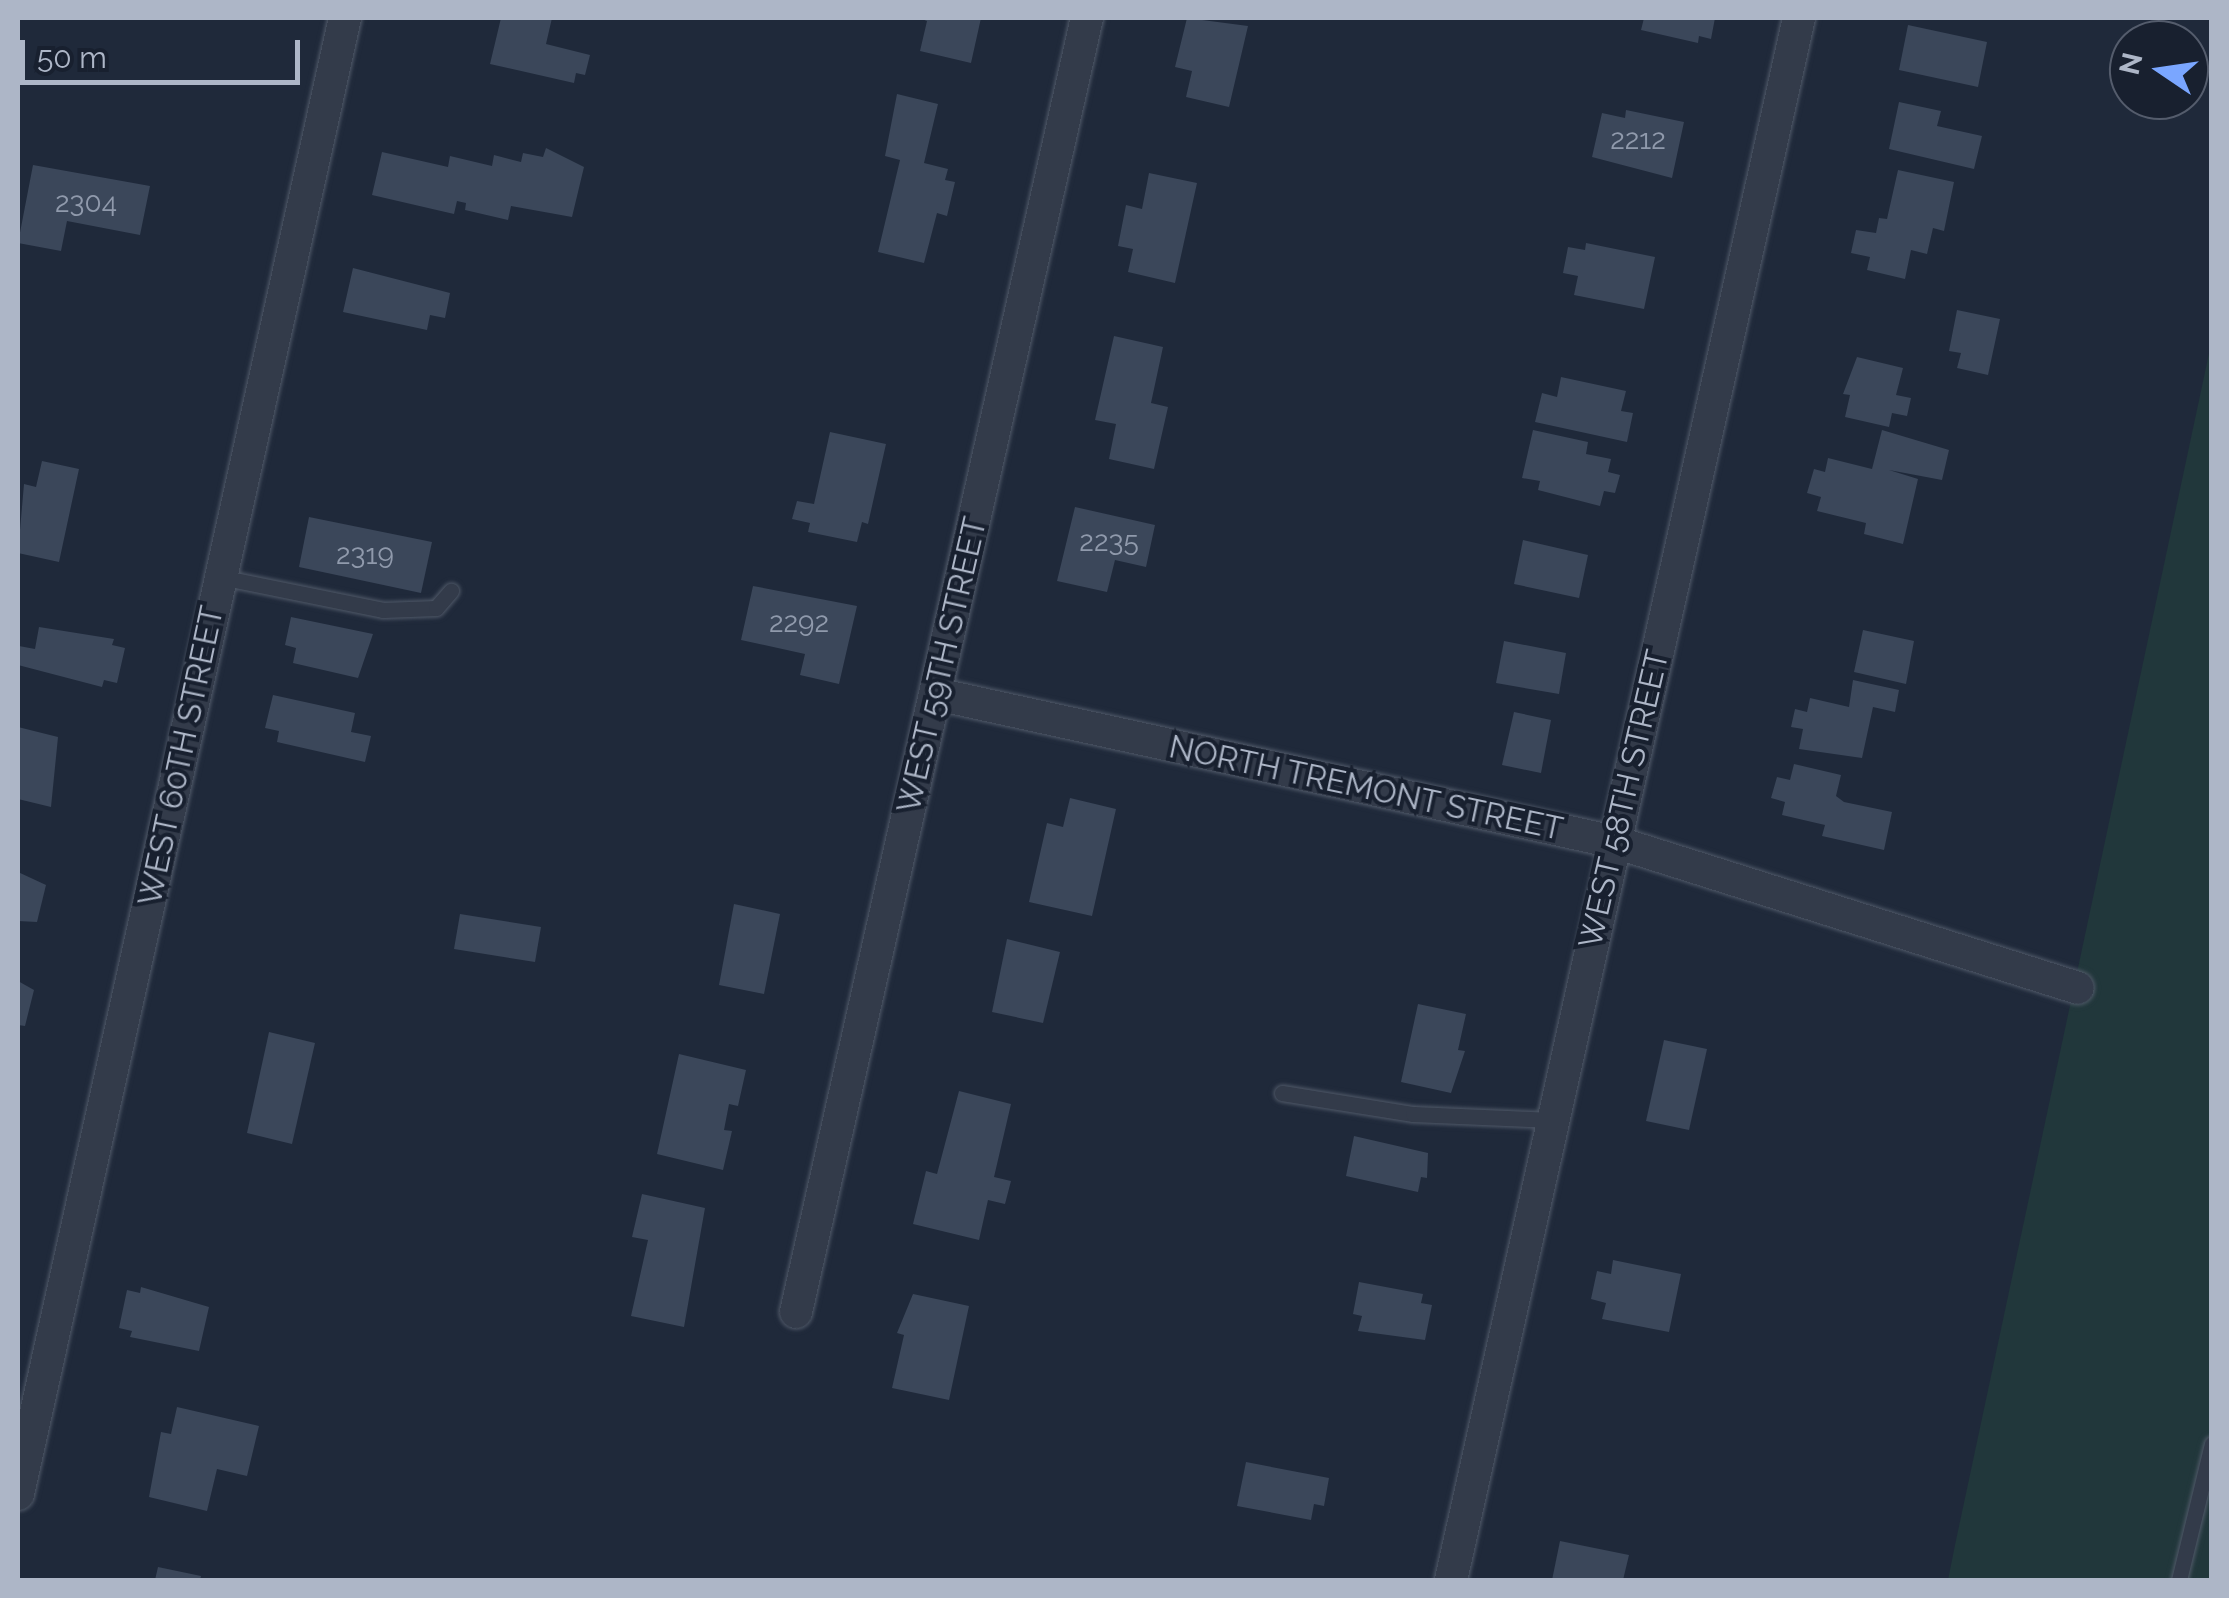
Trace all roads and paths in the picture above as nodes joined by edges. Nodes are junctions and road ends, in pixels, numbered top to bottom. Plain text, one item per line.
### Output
1 (345, 18) edge
2 (1087, 18) edge
3 (1798, 18) edge
4 (220, 577) junction
5 (451, 591) dead end
6 (936, 694) junction
7 (1614, 842) junction
8 (2078, 988) dead end
9 (1282, 1093) dead end
10 (1553, 1120) junction
11 (796, 1312) dead end
12 (2212, 1444) edge
13 (18, 1494) edge
14 (1450, 1580) edge
15 (2180, 1580) edge

1 - 4 street, WEST 60TH STREET
2 - 6 street, WEST 59TH STREET
3 - 7 street, WEST 58TH STREET
4 - 5 lane
4 - 13 street, WEST 60TH STREET
6 - 7 street, NORTH TREMONT STREET
6 - 11 street, WEST 59TH STREET
7 - 8 street, NORTH TREMONT STREET
7 - 10 street, WEST 58TH STREET
9 - 10 lane
10 - 14 street, WEST 58TH STREET
12 - 15 lane

